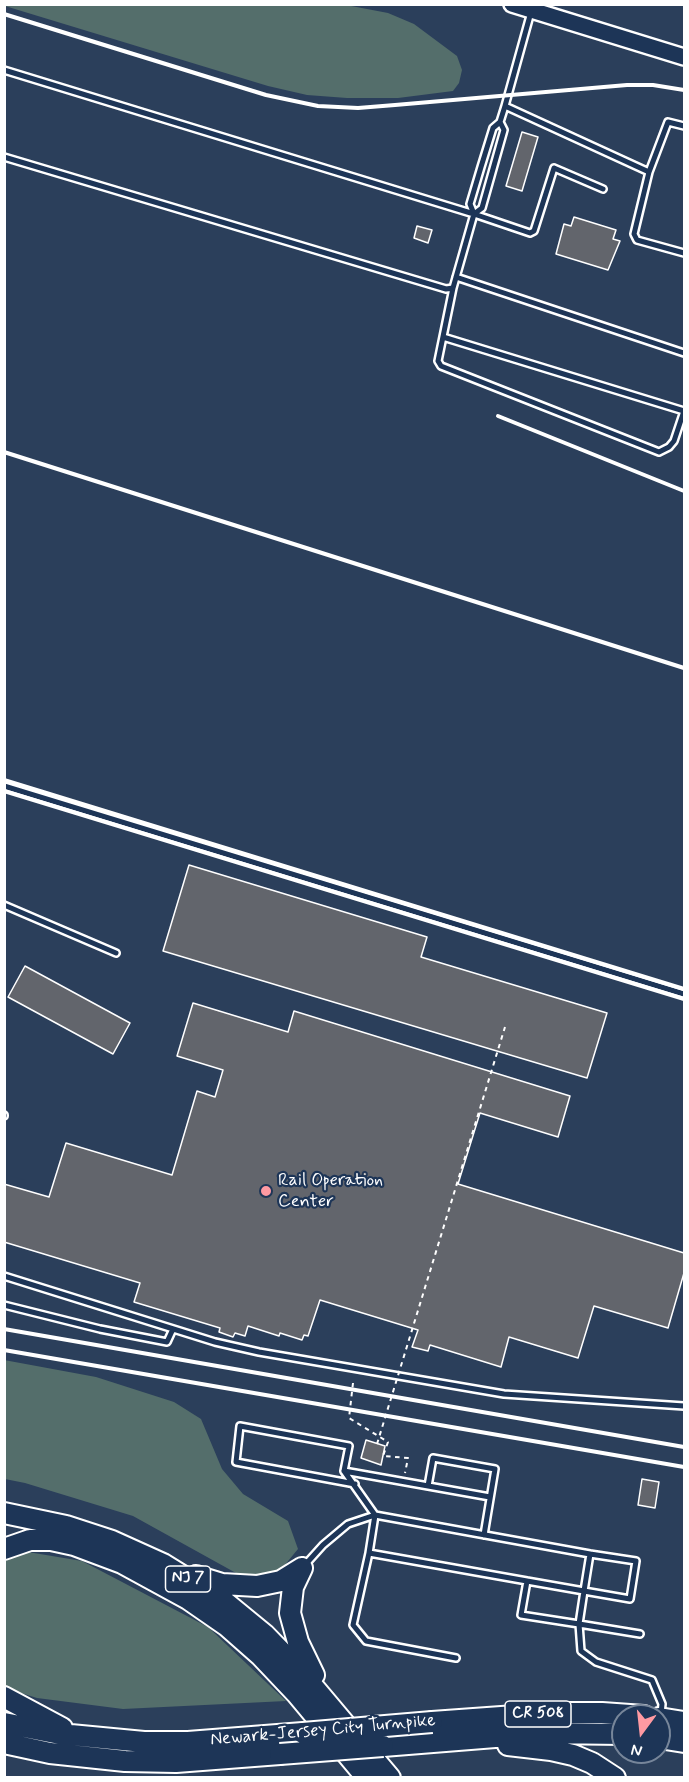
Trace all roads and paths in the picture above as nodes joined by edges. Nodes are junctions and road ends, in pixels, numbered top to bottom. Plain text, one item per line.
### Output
1 (512, 4) edge
2 (531, 10) junction
3 (684, 57) edge
4 (4, 70) edge
5 (505, 106) junction
6 (500, 122) junction
7 (684, 126) edge
8 (4, 157) edge
9 (650, 172) junction
10 (603, 189) dead end
11 (474, 214) junction
12 (684, 253) edge
13 (456, 277) junction
14 (453, 288) junction
15 (443, 337) junction
16 (684, 353) edge
17 (684, 411) edge
18 (4, 786) edge
19 (4, 905) edge
20 (116, 953) dead end
21 (684, 994) edge
22 (505, 1027) dead end
23 (4, 1276) edge
24 (4, 1305) edge
25 (173, 1329) junction
26 (353, 1383) dead end
27 (684, 1406) edge
28 (377, 1444) dead end
29 (344, 1471) junction
30 (404, 1482) junction
31 (355, 1484) junction
32 (428, 1486) junction
33 (490, 1497) junction
34 (4, 1513) edge
35 (375, 1515) junction
36 (484, 1535) junction
37 (4, 1549) edge
38 (369, 1553) junction
39 (590, 1554) junction
40 (163, 1564) junction
41 (302, 1568) junction
42 (527, 1581) junction
43 (584, 1591) junction
44 (579, 1624) junction
45 (640, 1635) dead end
46 (456, 1658) dead end
47 (4, 1697) edge
48 (662, 1704) edge
49 (334, 1708) junction
50 (611, 1715) edge
51 (4, 1723) edge
52 (671, 1733) edge
53 (611, 1734) edge
54 (81, 1737) junction
55 (452, 1740) junction
56 (684, 1742) edge
57 (4, 1743) edge
58 (367, 1778) edge
59 (390, 1778) edge
60 (615, 1778) edge

1 - 2 main road
2 - 3 main road
2 - 5 lane
4 - 11 lane
5 - 6 lane
5 - 9 lane
6 - 11 lane
6 - 11 lane
7 - 9 lane
8 - 14 lane
9 - 12 lane
10 - 11 lane
11 - 13 lane
13 - 14 lane
13 - 16 lane
14 - 15 lane
15 - 17 lane
15 - 17 lane
18 - 21 lane
19 - 20 lane
22 - 28 path, bridge
23 - 25 lane
24 - 25 lane
25 - 27 lane
26 - 30 path
29 - 30 lane
29 - 31 lane
29 - 31 lane
30 - 32 lane
31 - 35 lane
32 - 33 lane
32 - 33 lane
33 - 36 lane
34 - 40 highway, NJ 7
35 - 36 lane
35 - 38 lane
35 - 41 lane
36 - 39 lane
37 - 58 highway
38 - 42 lane
38 - 46 lane
39 - 43 lane
39 - 43 lane
40 - 41 highway
40 - 49 highway, NJ 7
41 - 49 highway
42 - 43 lane
42 - 44 lane
43 - 44 lane
44 - 45 lane
44 - 48 lane
47 - 54 highway
49 - 59 highway, NJ 7
50 - 54 highway, Newark-Jersey City Turnpike / CR 508, bridge
51 - 54 highway, Newark-Jersey City Turnpike / CR 508
52 - 56 highway, Newark-Jersey City Turnpike / CR 508
53 - 55 highway, Newark-Jersey City Turnpike / CR 508
55 - 57 highway, Newark-Jersey City Turnpike / CR 508, bridge
55 - 60 highway

